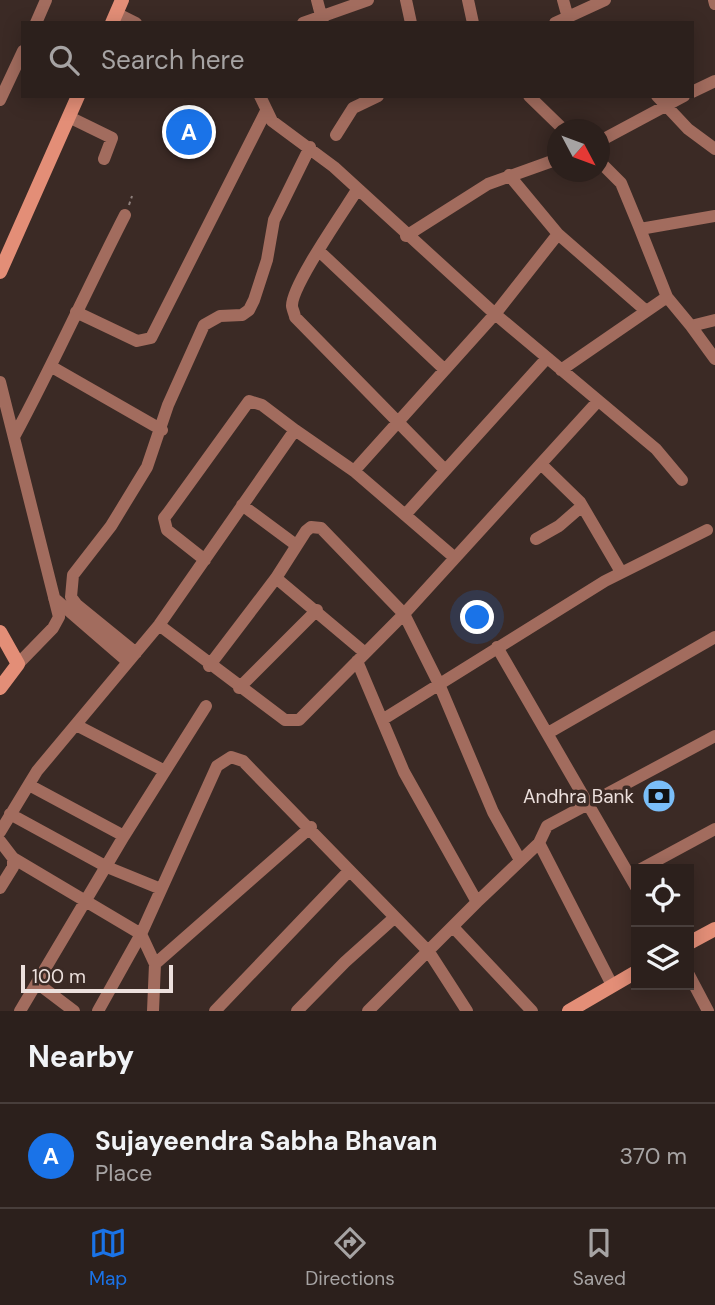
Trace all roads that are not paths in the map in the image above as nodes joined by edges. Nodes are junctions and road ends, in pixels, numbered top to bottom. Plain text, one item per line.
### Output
1 (46, 0) edge
2 (317, 0) edge
3 (368, 0) edge
4 (406, 0) edge
5 (468, 0) edge
6 (563, 0) edge
7 (605, 0) edge
8 (117, 12) edge
9 (574, 15) junction
10 (322, 20) edge
11 (37, 21) edge
12 (133, 21) edge
13 (411, 21) edge
14 (473, 21) edge
15 (560, 21) edge
16 (585, 21) edge
17 (21, 55) edge
18 (715, 82) edge
19 (694, 91) edge
20 (77, 98) edge
21 (261, 98) edge
22 (369, 98) edge
23 (531, 98) edge
24 (0, 100) edge
25 (661, 101) edge
26 (351, 102) edge
27 (265, 113) junction
28 (69, 117) junction
29 (553, 119) edge
30 (610, 134) edge
31 (336, 135) dead end
32 (310, 147) junction
33 (715, 149) edge
34 (104, 159) dead end
35 (547, 163) edge
36 (610, 172) edge
37 (509, 176) junction
38 (357, 190) junction
39 (125, 215) dead end
40 (715, 216) edge
41 (640, 229) junction
42 (558, 234) junction
43 (406, 236) junction
44 (319, 251) junction
45 (0, 272) edge
46 (667, 297) junction
47 (645, 310) junction
48 (76, 312) junction
49 (495, 314) junction
50 (715, 320) edge
51 (691, 326) junction
52 (547, 358) junction
53 (715, 359) edge
54 (52, 367) junction
55 (445, 370) junction
56 (561, 370) junction
57 (0, 382) edge
58 (598, 401) junction
59 (399, 422) junction
60 (295, 429) junction
61 (162, 430) junction
62 (14, 437) junction
63 (542, 465) junction
64 (445, 470) junction
65 (354, 471) junction
66 (682, 480) dead end
67 (242, 505) junction
68 (582, 506) junction
69 (405, 515) junction
70 (711, 532) edge
71 (536, 539) dead end
72 (296, 545) junction
73 (456, 558) junction
74 (205, 560) junction
75 (621, 572) junction
76 (276, 578) junction
77 (54, 597) junction
78 (317, 610) junction
79 (404, 614) junction
80 (159, 625) junction
81 (0, 632) edge
82 (715, 637) edge
83 (497, 647) junction
84 (132, 657) junction
85 (361, 657) junction
86 (18, 664) junction
87 (209, 666) junction
88 (439, 684) junction
89 (0, 688) edge
90 (239, 688) junction
91 (206, 706) dead end
92 (382, 720) junction
93 (76, 725) junction
94 (548, 733) junction
95 (715, 736) edge
96 (165, 771) junction
97 (29, 785) junction
98 (588, 803) junction
99 (10, 814) junction
100 (311, 827) junction
101 (715, 828) edge
102 (0, 832) edge
103 (124, 836) junction
104 (0, 841) edge
105 (539, 843) junction
106 (13, 858) junction
107 (520, 860) junction
108 (656, 864) edge
109 (107, 867) junction
110 (631, 868) edge
111 (348, 872) junction
112 (0, 888) edge
113 (161, 889) junction
114 (87, 902) junction
115 (477, 902) junction
116 (394, 918) junction
117 (451, 929) junction
118 (715, 929) edge
119 (141, 934) junction
120 (694, 940) edge
121 (431, 950) junction
122 (155, 964) junction
123 (631, 975) edge
124 (37, 983) junction
125 (694, 984) edge
126 (612, 985) junction
127 (461, 1008) edge
128 (20, 1011) edge
129 (74, 1011) edge
130 (98, 1011) edge
131 (153, 1011) edge
132 (215, 1011) edge
133 (297, 1011) edge
134 (368, 1011) edge
135 (532, 1011) edge
136 (569, 1011) edge
137 (708, 1011) edge

1 - 11 street
2 - 10 street
3 - 10 street
4 - 13 street
5 - 14 street
6 - 9 street
7 - 9 street
8 - 12 street
9 - 15 street
9 - 16 street
17 - 24 street
18 - 19 street
20 - 28 street
21 - 27 street
22 - 26 street
23 - 29 street
25 - 30 street
25 - 33 street
26 - 31 street
27 - 32 street
27 - 48 street
28 - 34 street
28 - 45 street
32 - 38 street
32 - 61 street
35 - 37 street
36 - 41 street
37 - 42 street
37 - 43 street
38 - 43 street
38 - 44 street
39 - 48 street
40 - 41 street
41 - 46 street
42 - 47 street
42 - 49 street
43 - 49 street
44 - 55 street
44 - 59 street
46 - 47 street
46 - 51 street
47 - 56 street
48 - 54 street
49 - 52 street
49 - 55 street
50 - 51 street
51 - 53 street
52 - 56 street
52 - 64 street
54 - 61 street
54 - 62 street
55 - 59 street
56 - 58 street
57 - 62 street
58 - 63 street
58 - 66 street
59 - 64 street
59 - 65 street
60 - 65 street
60 - 67 street
60 - 74 street
61 - 84 street
62 - 77 street
63 - 68 street
63 - 73 street
64 - 69 street
65 - 69 street
67 - 72 street
67 - 74 street
68 - 71 street
68 - 75 street
69 - 73 street
70 - 75 street
72 - 76 street
72 - 79 street
73 - 79 street
74 - 80 street
75 - 83 street
76 - 78 street
76 - 87 street
77 - 84 street
77 - 86 street
78 - 85 street
78 - 90 street
79 - 85 street
79 - 88 street
80 - 84 street
80 - 87 street
81 - 86 street
82 - 94 street
83 - 88 street
83 - 94 street
84 - 93 street
85 - 90 street
85 - 92 street
86 - 89 street
87 - 90 street
88 - 92 street
88 - 107 street
91 - 96 street
92 - 115 street
93 - 96 street
93 - 97 street
94 - 98 street
95 - 98 street
96 - 103 street
97 - 99 street
97 - 103 street
98 - 105 street
98 - 110 street
99 - 102 street
99 - 109 street
100 - 111 street
100 - 113 street
100 - 122 street
101 - 108 street
103 - 109 street
104 - 106 street
105 - 107 street
105 - 126 street
106 - 112 street
106 - 114 street
107 - 115 street
109 - 113 street
109 - 114 street
111 - 116 street
111 - 132 street
113 - 119 street
114 - 119 street
114 - 124 street
115 - 117 street
116 - 121 street
116 - 133 street
117 - 121 street
117 - 135 street
118 - 120 street
119 - 122 street
119 - 130 street
121 - 127 street
121 - 134 street
122 - 131 street
123 - 126 street
124 - 128 street
124 - 129 street
125 - 137 street
126 - 136 street

